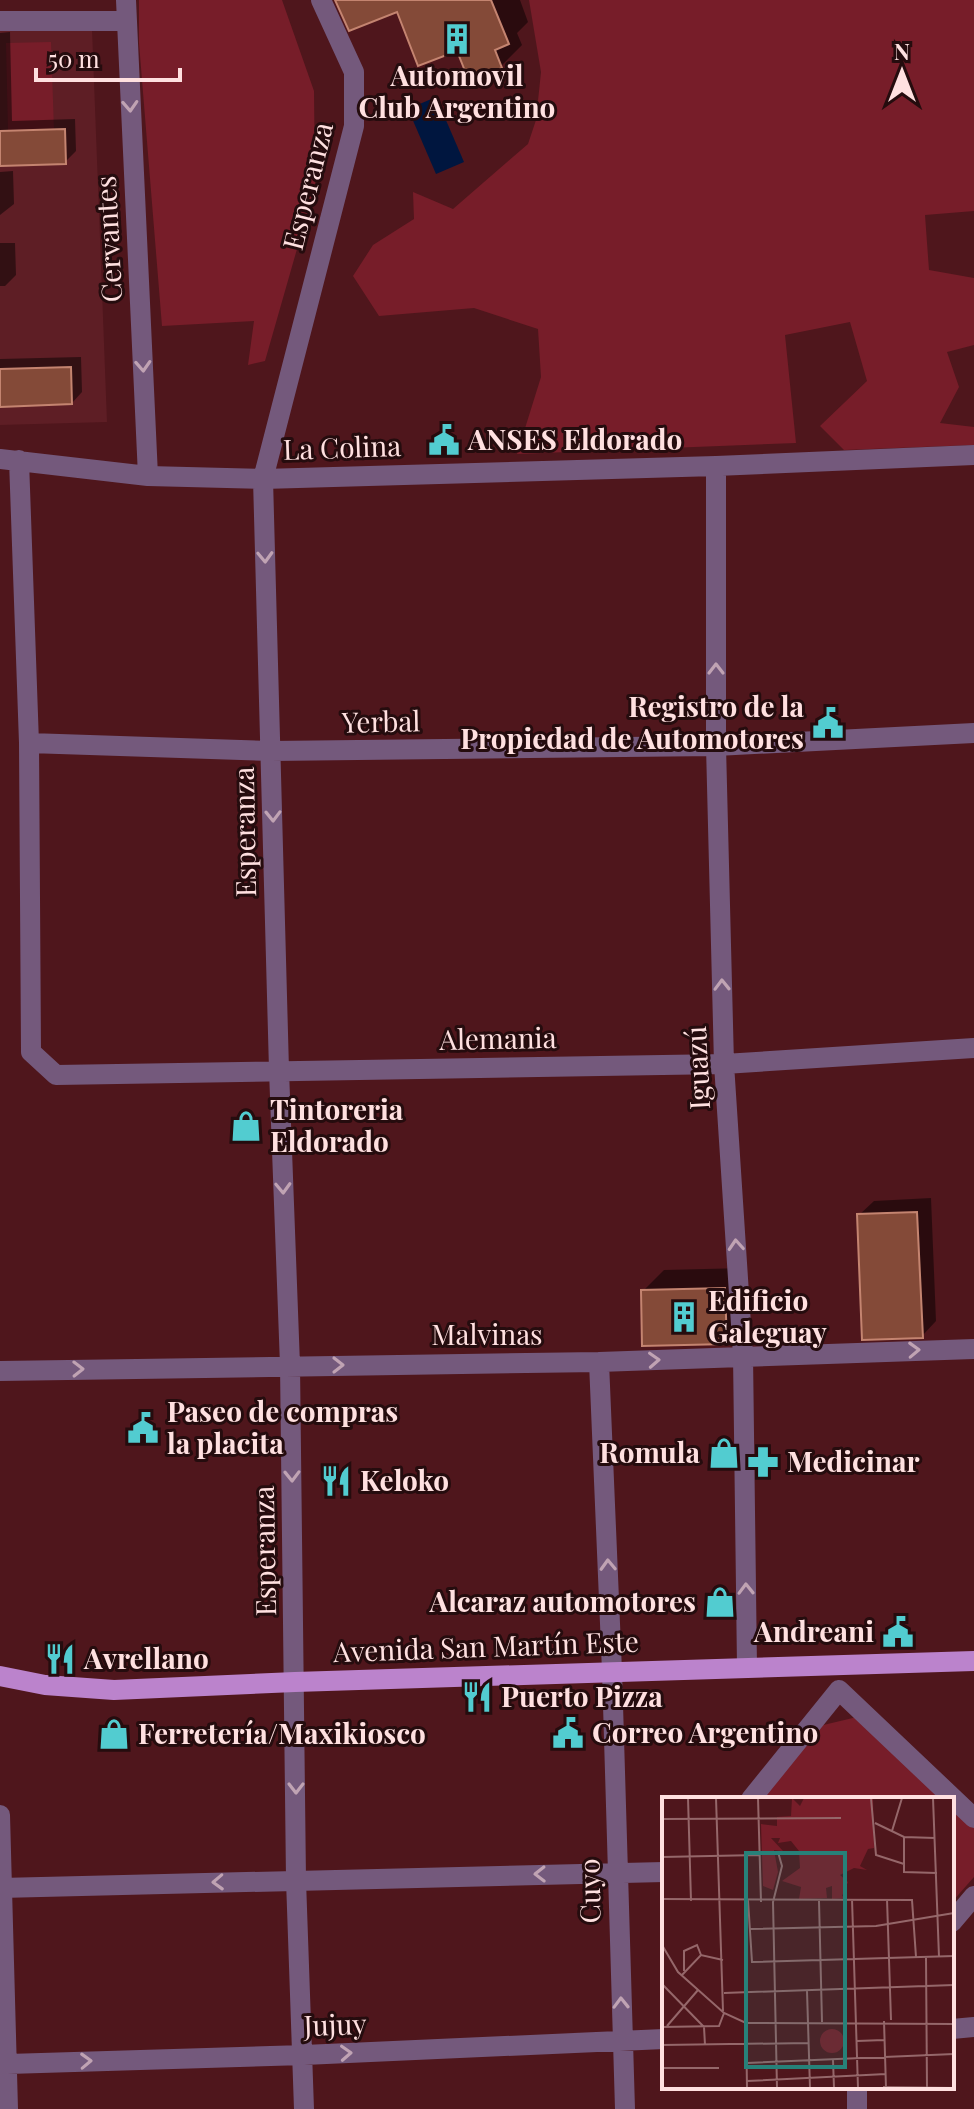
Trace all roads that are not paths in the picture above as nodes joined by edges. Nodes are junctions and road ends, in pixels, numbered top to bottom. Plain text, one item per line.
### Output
1 (321, 0) edge
2 (126, 10) edge
3 (0, 21) edge
4 (974, 455) edge
5 (10, 460) edge
6 (716, 466) junction
7 (148, 476) junction
8 (263, 479) junction
9 (974, 733) edge
10 (29, 743) junction
11 (716, 746) junction
12 (271, 751) junction
13 (974, 1048) edge
14 (724, 1064) junction
15 (279, 1070) junction
16 (974, 1349) edge
17 (743, 1355) junction
18 (599, 1362) junction
19 (290, 1365) junction
20 (0, 1371) edge
21 (974, 1661) edge
22 (838, 1664) junction
23 (747, 1667) junction
24 (612, 1671) junction
25 (0, 1676) edge
26 (295, 1682) junction
27 (839, 1690) junction
28 (753, 1797) edge
29 (952, 1797) edge
30 (954, 1799) edge
31 (0, 1815) edge
32 (974, 1818) edge
33 (618, 1872) junction
34 (662, 1872) edge
35 (296, 1880) junction
36 (1, 1888) edge
37 (974, 1896) edge
38 (954, 1920) edge
39 (974, 2027) edge
40 (954, 2029) edge
41 (662, 2039) edge
42 (622, 2040) junction
43 (304, 2055) junction
44 (8, 2064) junction
45 (8, 2109) edge
46 (304, 2109) edge
47 (625, 2109) edge

1 - 8 street, Esperanza
2 - 3 street
2 -> 7 street, Cervantes
4 - 6 street, La Colina
5 - 7 street, La Colina
5 - 10 street
6 - 8 street, La Colina
11 -> 6 street, Iguazú
7 - 8 street, La Colina
8 -> 12 street, Esperanza
9 - 11 street, Yerbal
10 - 12 street, Yerbal
10 - 15 street, Alemania
11 - 12 street, Yerbal
14 -> 11 street, Iguazú
12 -> 15 street, Esperanza
13 - 14 street, Alemania
14 - 15 street, Alemania
17 -> 14 street, Iguazú
15 -> 19 street, Esperanza
17 -> 16 street, Malvinas
18 -> 17 street, Malvinas
23 -> 17 street, Iguazú
19 -> 18 street, Malvinas
24 -> 18 street, Cuyo
20 -> 19 street, Malvinas
19 -> 26 street, Esperanza
21 - 22 main road, Avenida San Martín Este
22 - 23 main road, Avenida San Martín Este
22 - 27 street
23 - 24 main road, Avenida San Martín Este
24 - 26 main road, Avenida San Martín Este
24 - 33 street, Cuyo
25 - 26 main road, Avenida San Martín Este
26 -> 35 street, Esperanza
27 - 28 street
27 - 29 street
30 - 32 street
31 - 36 street
33 - 34 street
33 -> 35 street
42 -> 33 street, Cuyo
35 -> 36 street
35 - 43 street, Esperanza
36 - 44 street
37 - 38 street
39 - 40 street
41 - 42 street, Jujuy
43 -> 42 street, Jujuy
42 - 47 street, Cuyo
44 -> 43 street, Jujuy
43 - 46 street, Esperanza
44 - 45 street

